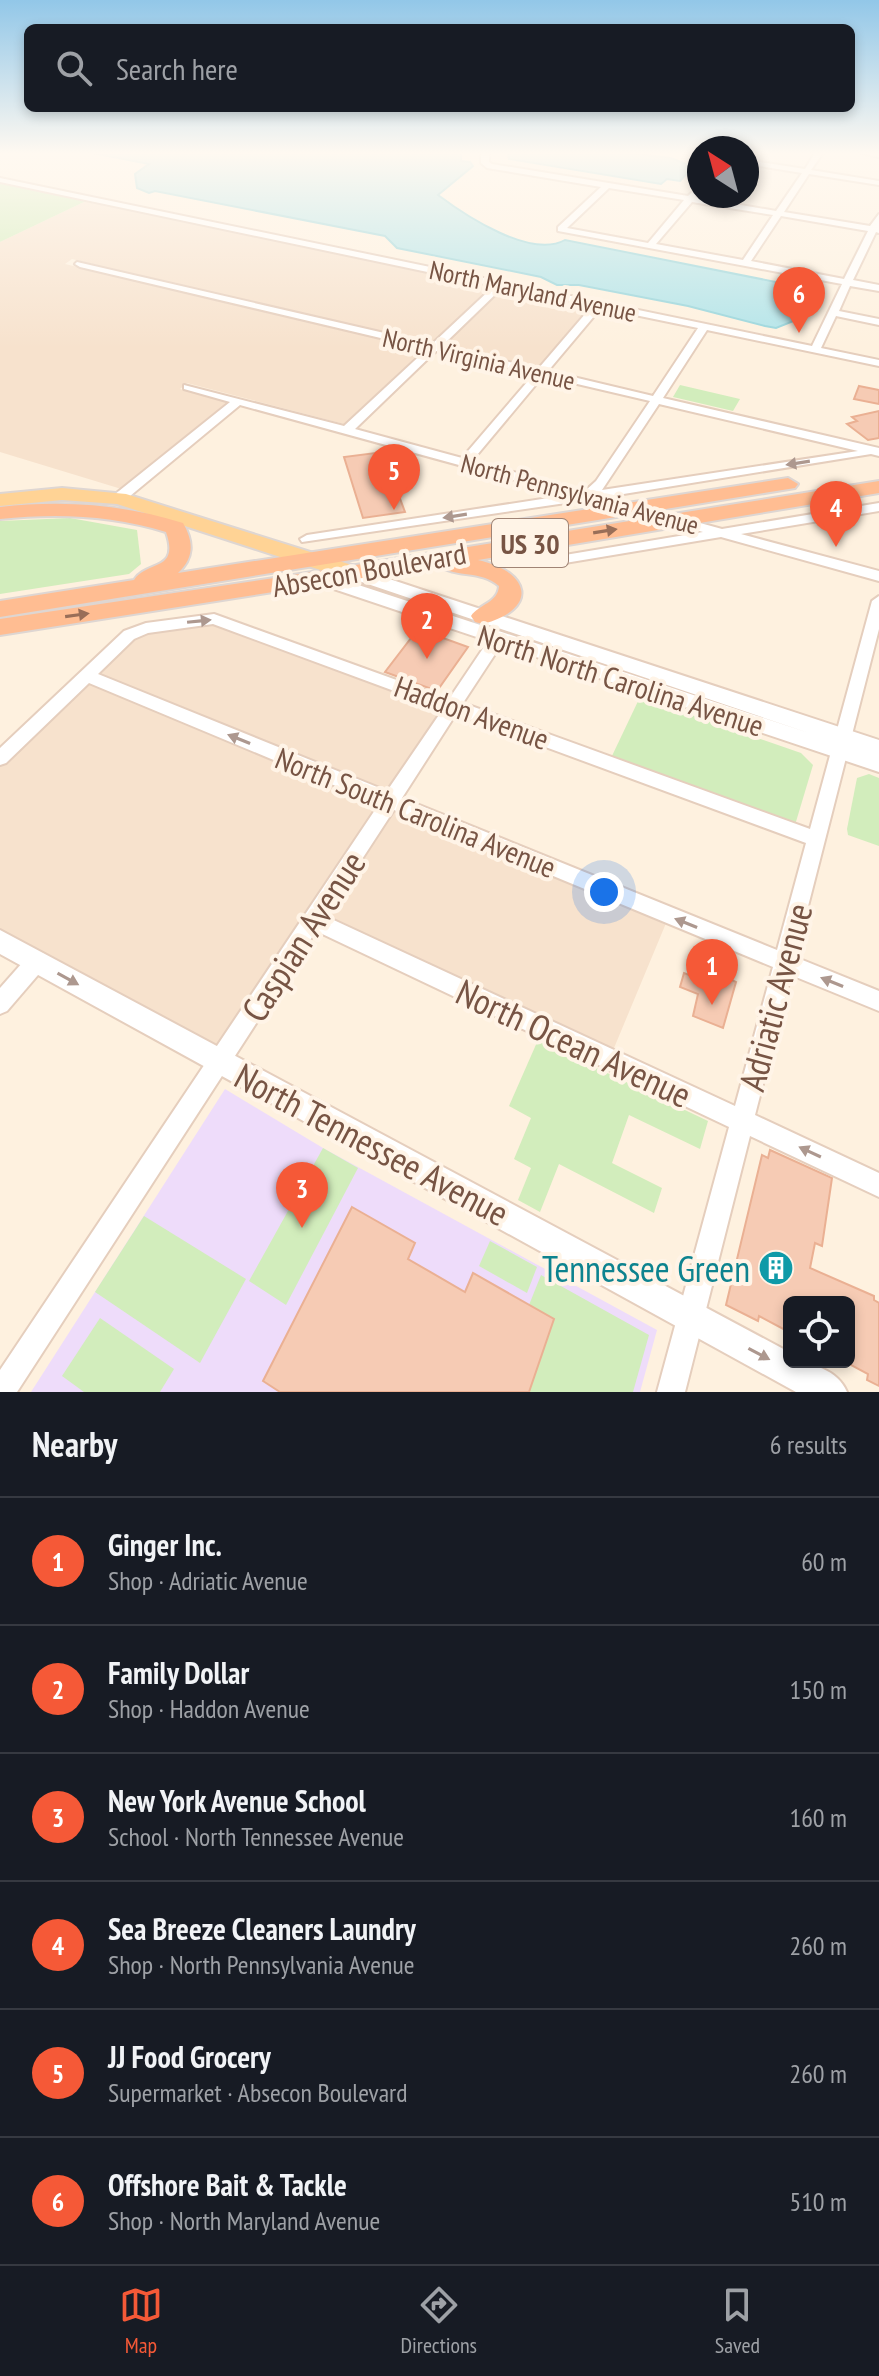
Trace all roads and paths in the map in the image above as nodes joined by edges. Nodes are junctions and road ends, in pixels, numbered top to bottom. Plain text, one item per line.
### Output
1 (183, 218) edge
2 (573, 218) edge
3 (674, 218) edge
4 (775, 218) edge
5 (802, 218) edge
6 (876, 230) edge
7 (650, 246) junction
8 (745, 263) junction
9 (80, 264) dead end
10 (848, 282) junction
11 (501, 284) junction
12 (879, 288) edge
13 (598, 305) junction
14 (835, 313) junction
15 (879, 322) edge
16 (704, 327) junction
17 (433, 348) junction
18 (815, 350) junction
19 (879, 363) edge
20 (539, 373) junction
21 (188, 387) dead end
22 (655, 400) junction
23 (238, 401) junction
24 (347, 430) junction
25 (878, 458) edge
26 (465, 462) junction
27 (879, 487) edge
28 (587, 496) junction
29 (0, 498) edge
30 (119, 498) junction
31 (0, 506) edge
32 (879, 507) edge
33 (89, 509) junction
34 (625, 509) junction
35 (0, 513) edge
36 (671, 521) junction
37 (175, 528) junction
38 (724, 533) junction
39 (312, 559) junction
40 (559, 560) dead end
41 (282, 565) junction
42 (390, 565) junction
43 (350, 572) junction
44 (879, 576) edge
45 (79, 596) junction
46 (879, 601) edge
47 (0, 609) edge
48 (483, 616) junction
49 (0, 627) edge
50 (497, 639) junction
51 (87, 676) junction
52 (454, 706) junction
53 (842, 744) junction
54 (879, 748) edge
55 (0, 758) edge
56 (879, 764) edge
57 (391, 802) junction
58 (817, 839) junction
59 (313, 920) junction
60 (0, 941) edge
61 (37, 961) junction
62 (784, 963) junction
63 (879, 1001) edge
64 (0, 1004) edge
65 (220, 1062) junction
66 (742, 1120) junction
67 (879, 1185) edge
68 (691, 1317) junction
69 (1, 1392) edge
70 (671, 1392) edge
71 (830, 1392) edge

1 - 11 street, North Maryland Avenue
2 - 7 street
3 - 7 street
4 - 8 street
5 - 6 street
6 - 10 street
7 - 8 street
8 - 10 street
9 - 17 street, North Virginia Avenue
10 - 12 street
10 - 14 street
11 - 13 street, North Maryland Avenue
11 - 17 street
13 - 16 street, North Maryland Avenue
13 - 20 street
14 - 15 street
14 - 18 street
16 - 18 street, North Maryland Avenue
16 - 22 street
17 - 20 street, North Virginia Avenue
17 - 24 street
18 - 19 street, North Maryland Avenue
20 - 22 street, North Virginia Avenue
20 - 26 street
21 - 23 street, North Pennsylvania Avenue
22 - 25 street, North Virginia Avenue
22 - 28 street
23 - 24 street, North Pennsylvania Avenue
23 - 30 street
24 - 26 street, North Pennsylvania Avenue
25 -> 28 street, Absecon Boulevard
25 - 34 highway, Absecon Boulevard / US 30
26 - 28 street, North Pennsylvania Avenue
27 - 36 highway, Absecon Boulevard / US 30
28 - 34 street, North Pennsylvania Avenue
28 -> 39 street, Absecon Boulevard
29 - 30 main road
30 - 39 main road
31 - 33 main road
32 - 38 street
33 - 35 highway
33 - 37 highway
34 - 36 street, North Pennsylvania Avenue
34 - 39 highway, Absecon Boulevard / US 30
36 - 38 street, North Pennsylvania Avenue
42 -> 36 highway, Absecon Boulevard / US 30
37 - 41 main road
37 - 45 highway
38 - 40 street
38 - 44 street, North Pennsylvania Avenue
39 - 41 main road
39 - 43 highway, Absecon Boulevard / US 30
49 -> 39 highway, Absecon Boulevard / US 30
39 - 50 street, North North Carolina Avenue
41 - 45 highway, Absecon Boulevard
42 - 43 highway, Absecon Boulevard / US 30
42 - 48 highway
43 - 48 street, North North Carolina Avenue
45 - 47 highway, Absecon Boulevard
46 - 53 street, Adriatic Avenue
48 - 53 street, North North Carolina Avenue
50 - 52 street, Caspian Avenue
50 - 53 street, North North Carolina Avenue
51 -> 52 street, Haddon Avenue
51 - 55 street
57 -> 51 street, North South Carolina Avenue
52 - 57 street, Caspian Avenue
52 - 58 street, Haddon Avenue
53 - 54 street, North North Carolina Avenue
53 - 56 street, North North Carolina Avenue
53 - 58 street, Adriatic Avenue
57 - 59 street, Caspian Avenue
62 -> 57 street, North South Carolina Avenue
58 - 62 street, Adriatic Avenue
59 - 65 street, Caspian Avenue
59 - 66 street, North Ocean Avenue
60 - 61 street, North Tennessee Avenue
61 - 64 street
61 -> 65 street, North Tennessee Avenue
63 -> 62 street, North South Carolina Avenue
62 - 66 street, Adriatic Avenue
65 - 68 street, North Tennessee Avenue
65 - 69 street, Caspian Avenue
67 -> 66 street, North Ocean Avenue
66 - 68 street, Adriatic Avenue
68 - 70 street, Adriatic Avenue
68 -> 71 street, North Tennessee Avenue

